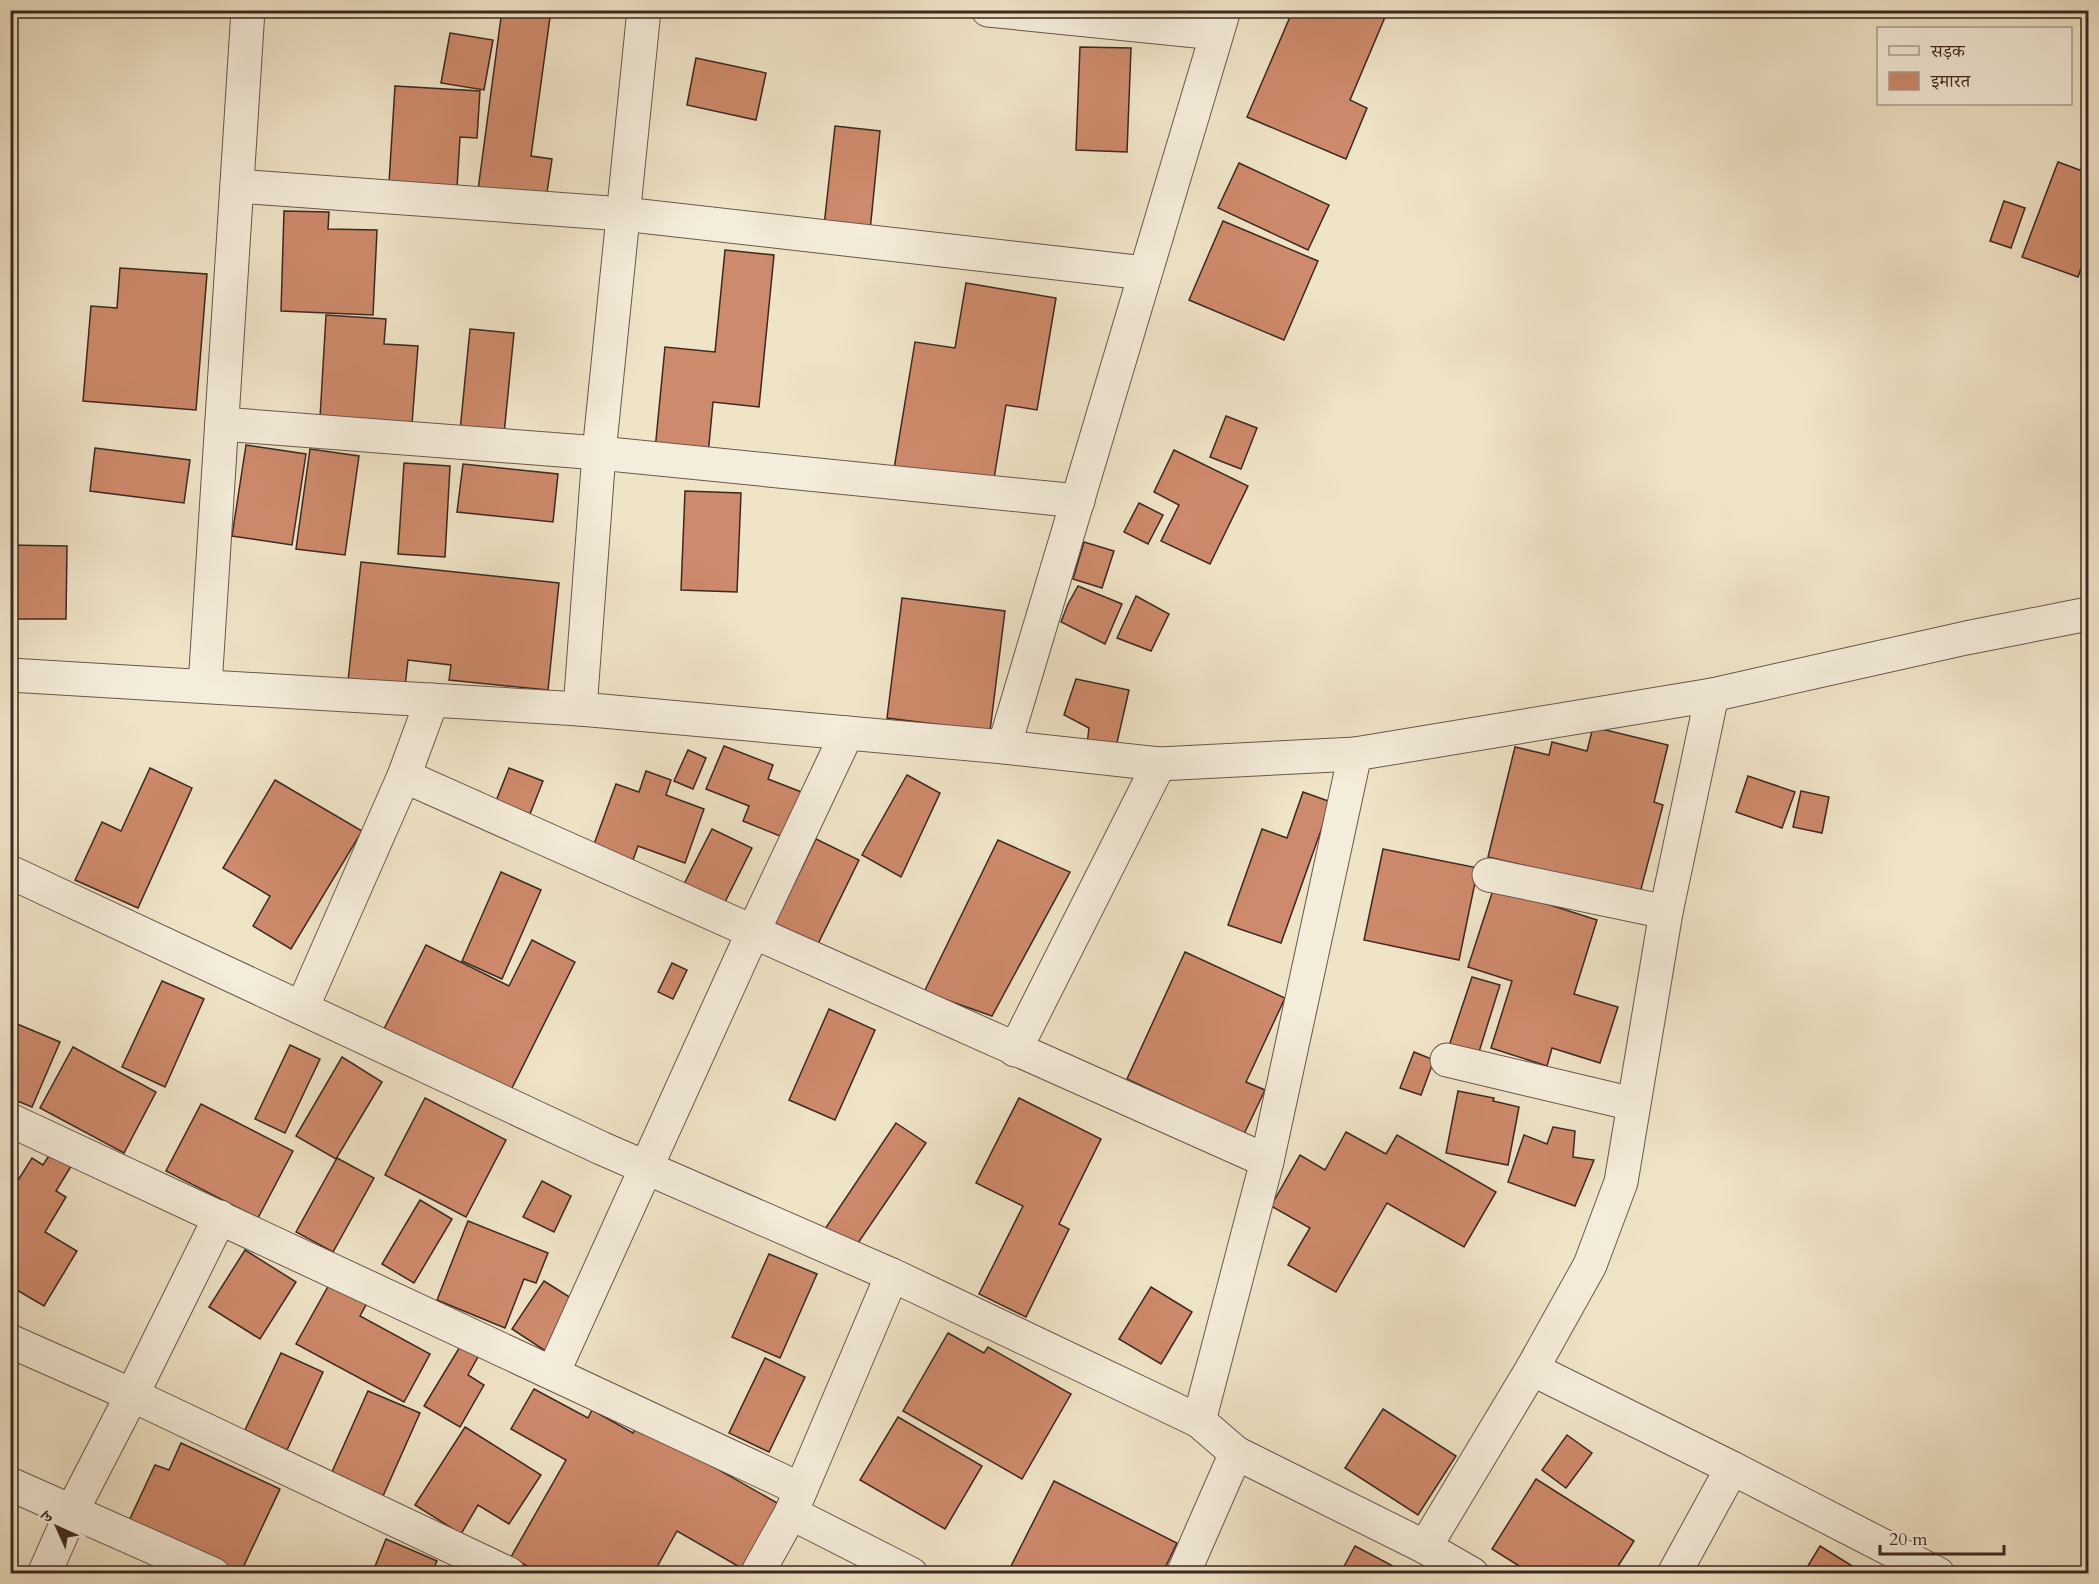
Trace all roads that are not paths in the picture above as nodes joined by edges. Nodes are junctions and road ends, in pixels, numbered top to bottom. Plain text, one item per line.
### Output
1 (248, 10) edge
2 (644, 10) edge
3 (988, 10) edge
4 (1220, 22) edge
5 (237, 186) junction
6 (623, 214) junction
7 (1145, 273) junction
8 (222, 424) junction
9 (599, 453) junction
10 (1078, 501) junction
11 (2088, 614) edge
12 (10, 675) edge
13 (205, 686) junction
14 (1712, 695) junction
15 (432, 700) junction
16 (580, 709) junction
17 (846, 733) junction
18 (1004, 747) junction
19 (1355, 754) junction
20 (1159, 764) junction
21 (404, 776) junction
22 (10, 872) edge
23 (1489, 875) dead end
24 (1666, 912) junction
25 (753, 932) junction
26 (302, 1008) junction
27 (1016, 1050) junction
28 (1447, 1060) dead end
29 (1633, 1104) junction
30 (10, 1120) edge
31 (1267, 1161) junction
32 (647, 1168) junction
33 (220, 1217) junction
34 (892, 1275) junction
35 (10, 1341) edge
36 (1532, 1369) junction
37 (554, 1373) junction
38 (132, 1395) junction
39 (1199, 1421) junction
40 (1236, 1453) junction
41 (1732, 1468) junction
42 (10, 1484) edge
43 (796, 1501) junction
44 (72, 1511) junction
45 (1425, 1547) junction
46 (1934, 1572) edge
47 (44, 1574) edge
48 (213, 1574) edge
49 (509, 1574) edge
50 (757, 1574) edge
51 (911, 1574) edge
52 (1183, 1574) edge
53 (1472, 1574) edge
54 (1674, 1574) edge

1 - 5 street
2 - 6 street
3 - 4 street
4 - 7 street
5 - 6 street
5 - 8 street
6 - 7 street
6 - 9 street
7 - 10 street
8 - 9 street
8 - 13 street
9 - 10 street
9 - 16 street
10 - 18 street
11 - 14 street
12 - 13 street
13 - 15 street
14 - 19 street
14 - 24 street
15 - 16 street
15 - 21 street
16 - 17 street
17 - 18 street
17 - 25 street
18 - 20 street
19 - 20 street
19 - 31 street
20 - 27 street
21 - 25 street
21 - 26 street
22 - 26 street
23 - 24 street
24 - 29 street
25 - 27 street
25 - 32 street
26 - 32 street
27 - 31 street
28 - 29 street
29 - 36 street
30 - 33 street
31 - 39 street
32 - 34 street
32 - 37 street
33 - 37 street
33 - 38 street
34 - 39 street
34 - 43 street
35 - 38 street
36 - 41 street
36 - 45 street
37 - 43 street
38 - 44 street
38 - 49 street
39 - 40 street
40 - 45 street
40 - 52 street
41 - 46 street
41 - 54 street
42 - 44 street
43 - 50 street
43 - 51 street
44 - 47 street
44 - 48 street
45 - 53 street

